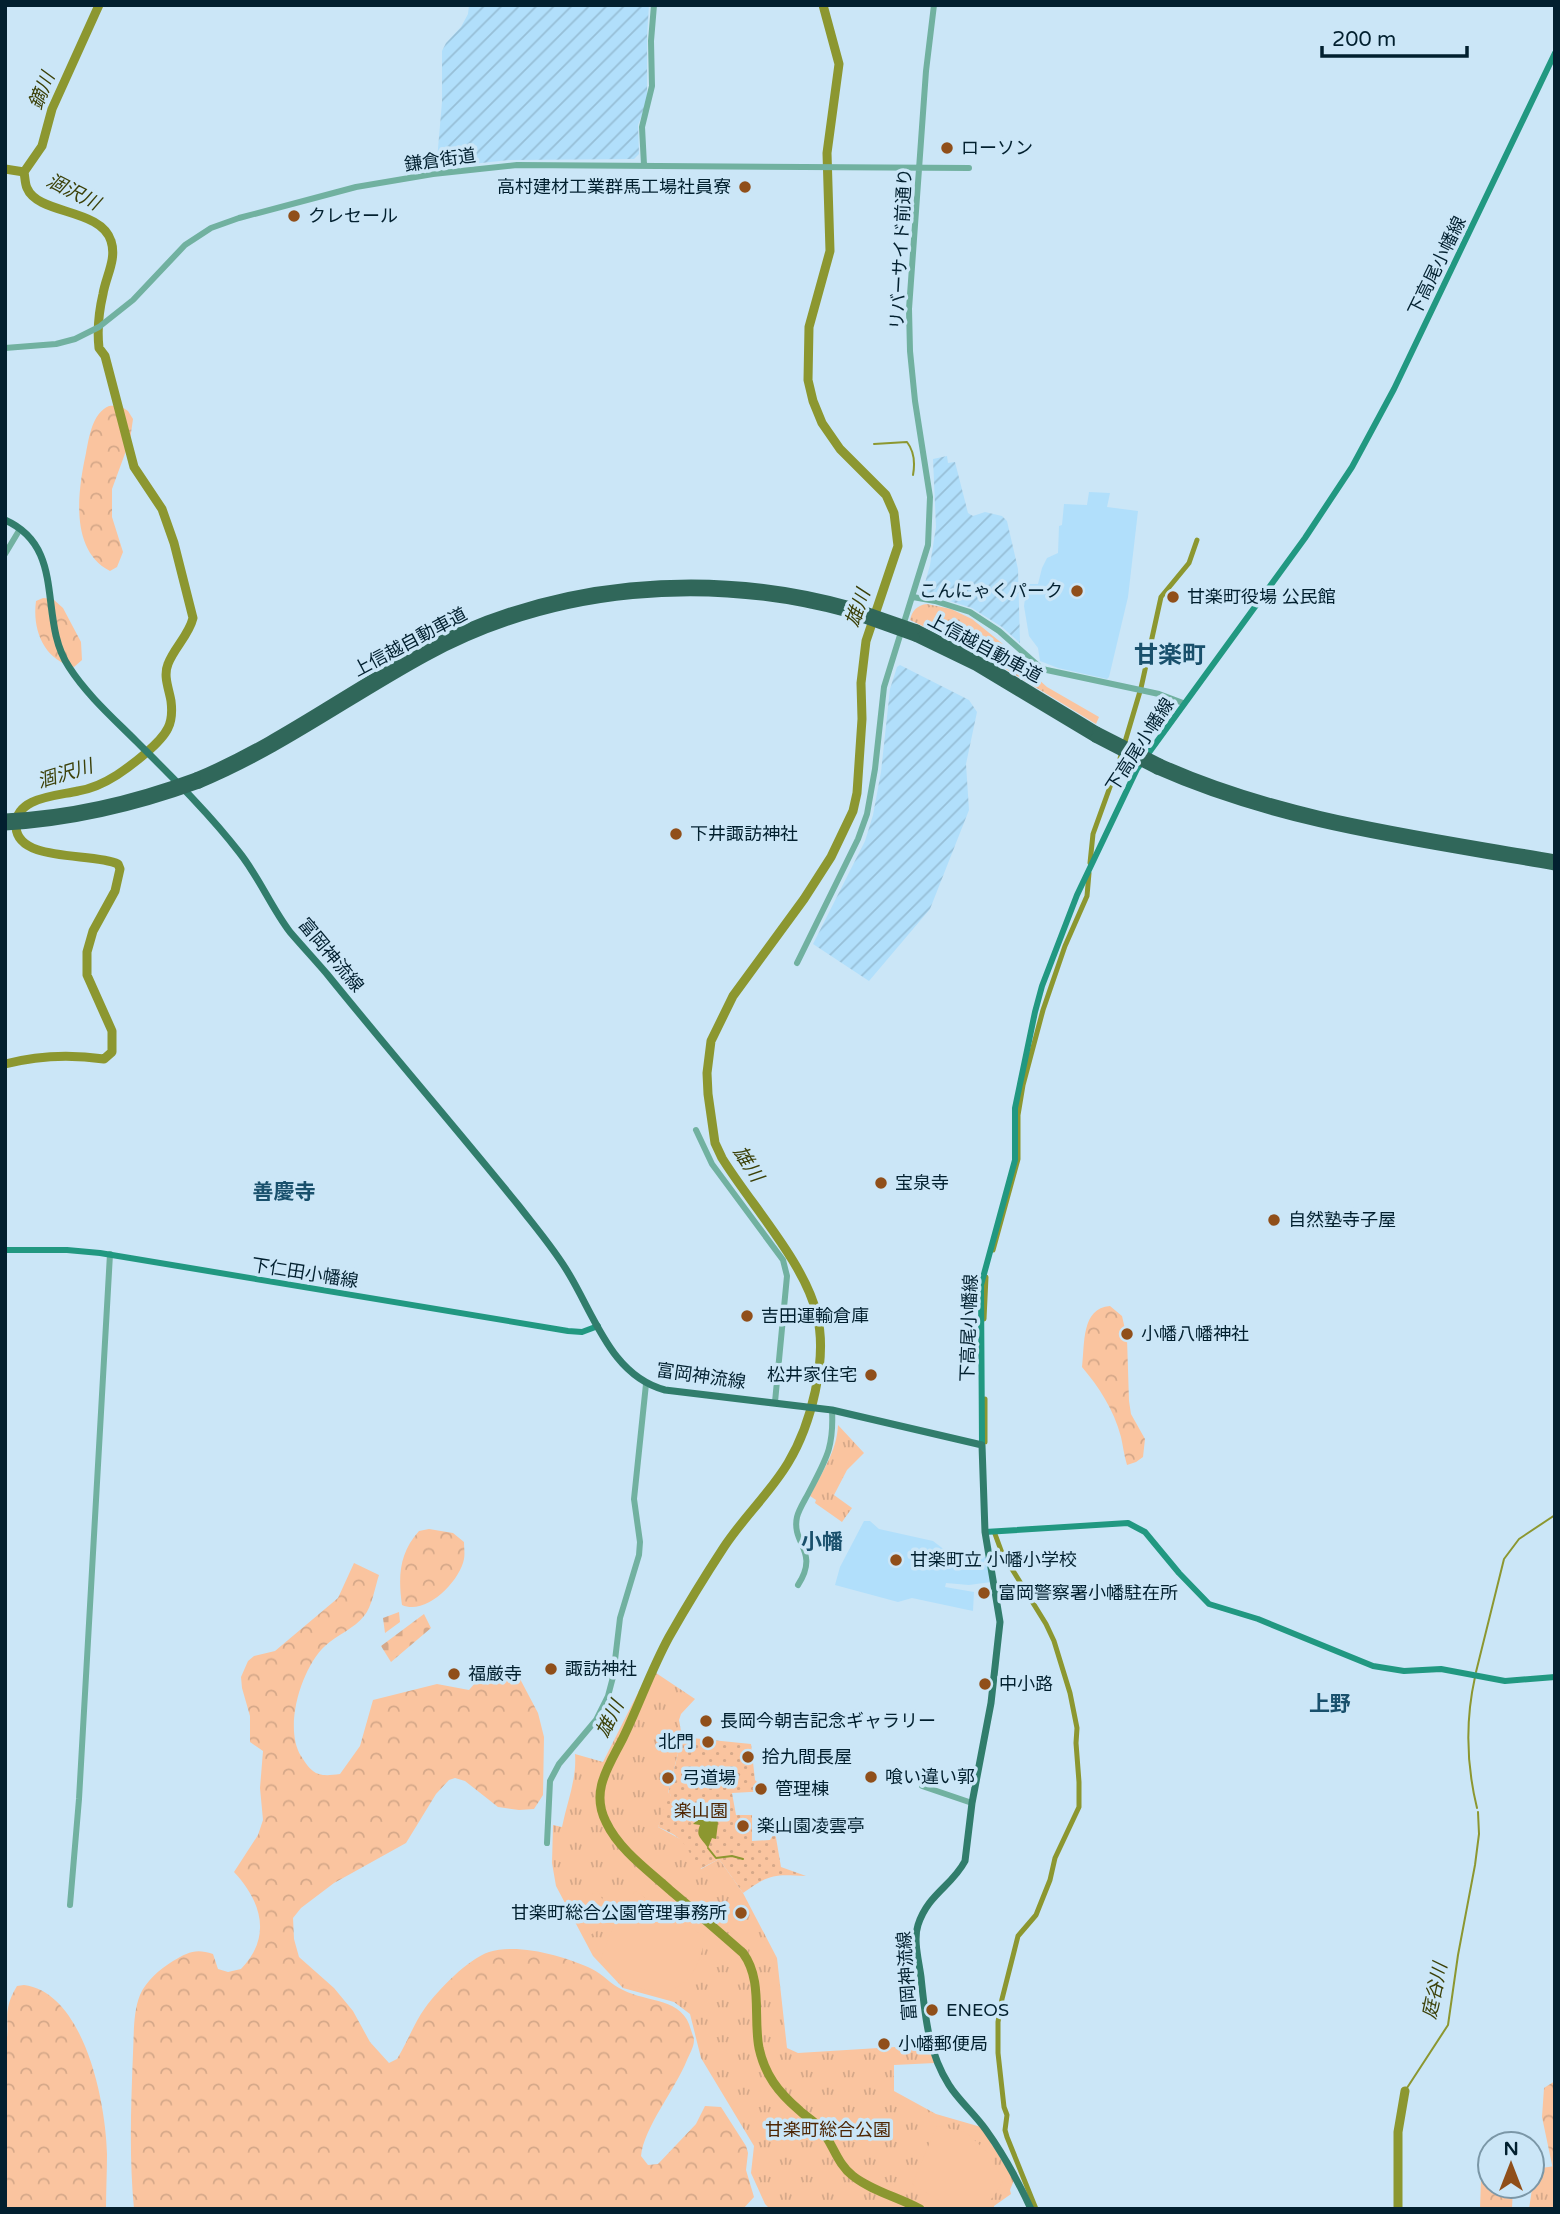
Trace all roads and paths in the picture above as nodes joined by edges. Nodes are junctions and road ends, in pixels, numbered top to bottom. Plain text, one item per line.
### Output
1 (654, 5) edge
2 (934, 5) edge
3 (1555, 53) edge
4 (645, 165) junction
5 (969, 168) dead end
6 (919, 169) junction
7 (5, 348) edge
8 (5, 520) edge
9 (20, 529) junction
10 (5, 554) edge
11 (913, 597) junction
12 (1183, 703) junction
13 (1158, 766) junction
14 (198, 781) junction
15 (5, 818) edge
16 (5, 826) edge
17 (1555, 859) edge
18 (1555, 866) edge
19 (797, 962) dead end
20 (696, 1130) dead end
21 (5, 1250) edge
22 (110, 1254) junction
23 (598, 1326) junction
24 (646, 1384) junction
25 (775, 1402) junction
26 (830, 1410) junction
27 (982, 1445) junction
28 (985, 1532) junction
29 (798, 1585) dead end
30 (1555, 1677) edge
31 (922, 1786) dead end
32 (972, 1803) junction
33 (547, 1843) dead end
34 (70, 1905) dead end
35 (1031, 2209) edge

1 - 4 street
2 - 6 street, リバーサイド前通り
3 - 12 main road, 下高尾小幡線
4 - 6 street, 鎌倉街道
4 - 7 street, 鎌倉街道
5 - 6 street
6 - 11 street, リバーサイド前通り
8 - 9 main road, 富岡神流線
9 - 10 street
9 - 23 main road, 富岡神流線
11 - 12 street
11 - 19 street, リバーサイド前通り
12 - 27 main road, 下高尾小幡線
13 - 14 highway, 上信越自動車道, bridge
13 - 17 highway, 上信越自動車道
13 - 18 highway, 上信越自動車道
14 - 15 highway, 上信越自動車道, bridge
14 - 16 highway, 上信越自動車道, bridge
20 - 25 street
21 - 22 main road, 下仁田小幡線
22 - 23 main road, 下仁田小幡線
22 - 34 street
23 - 24 main road, 富岡神流線
24 - 25 main road, 富岡神流線
24 - 33 street
25 - 26 main road, 富岡神流線
26 - 27 main road, 富岡神流線
26 - 29 street
27 - 28 main road, 富岡神流線
28 - 30 main road
28 - 32 main road, 富岡神流線
31 - 32 street
32 - 35 main road, 富岡神流線

